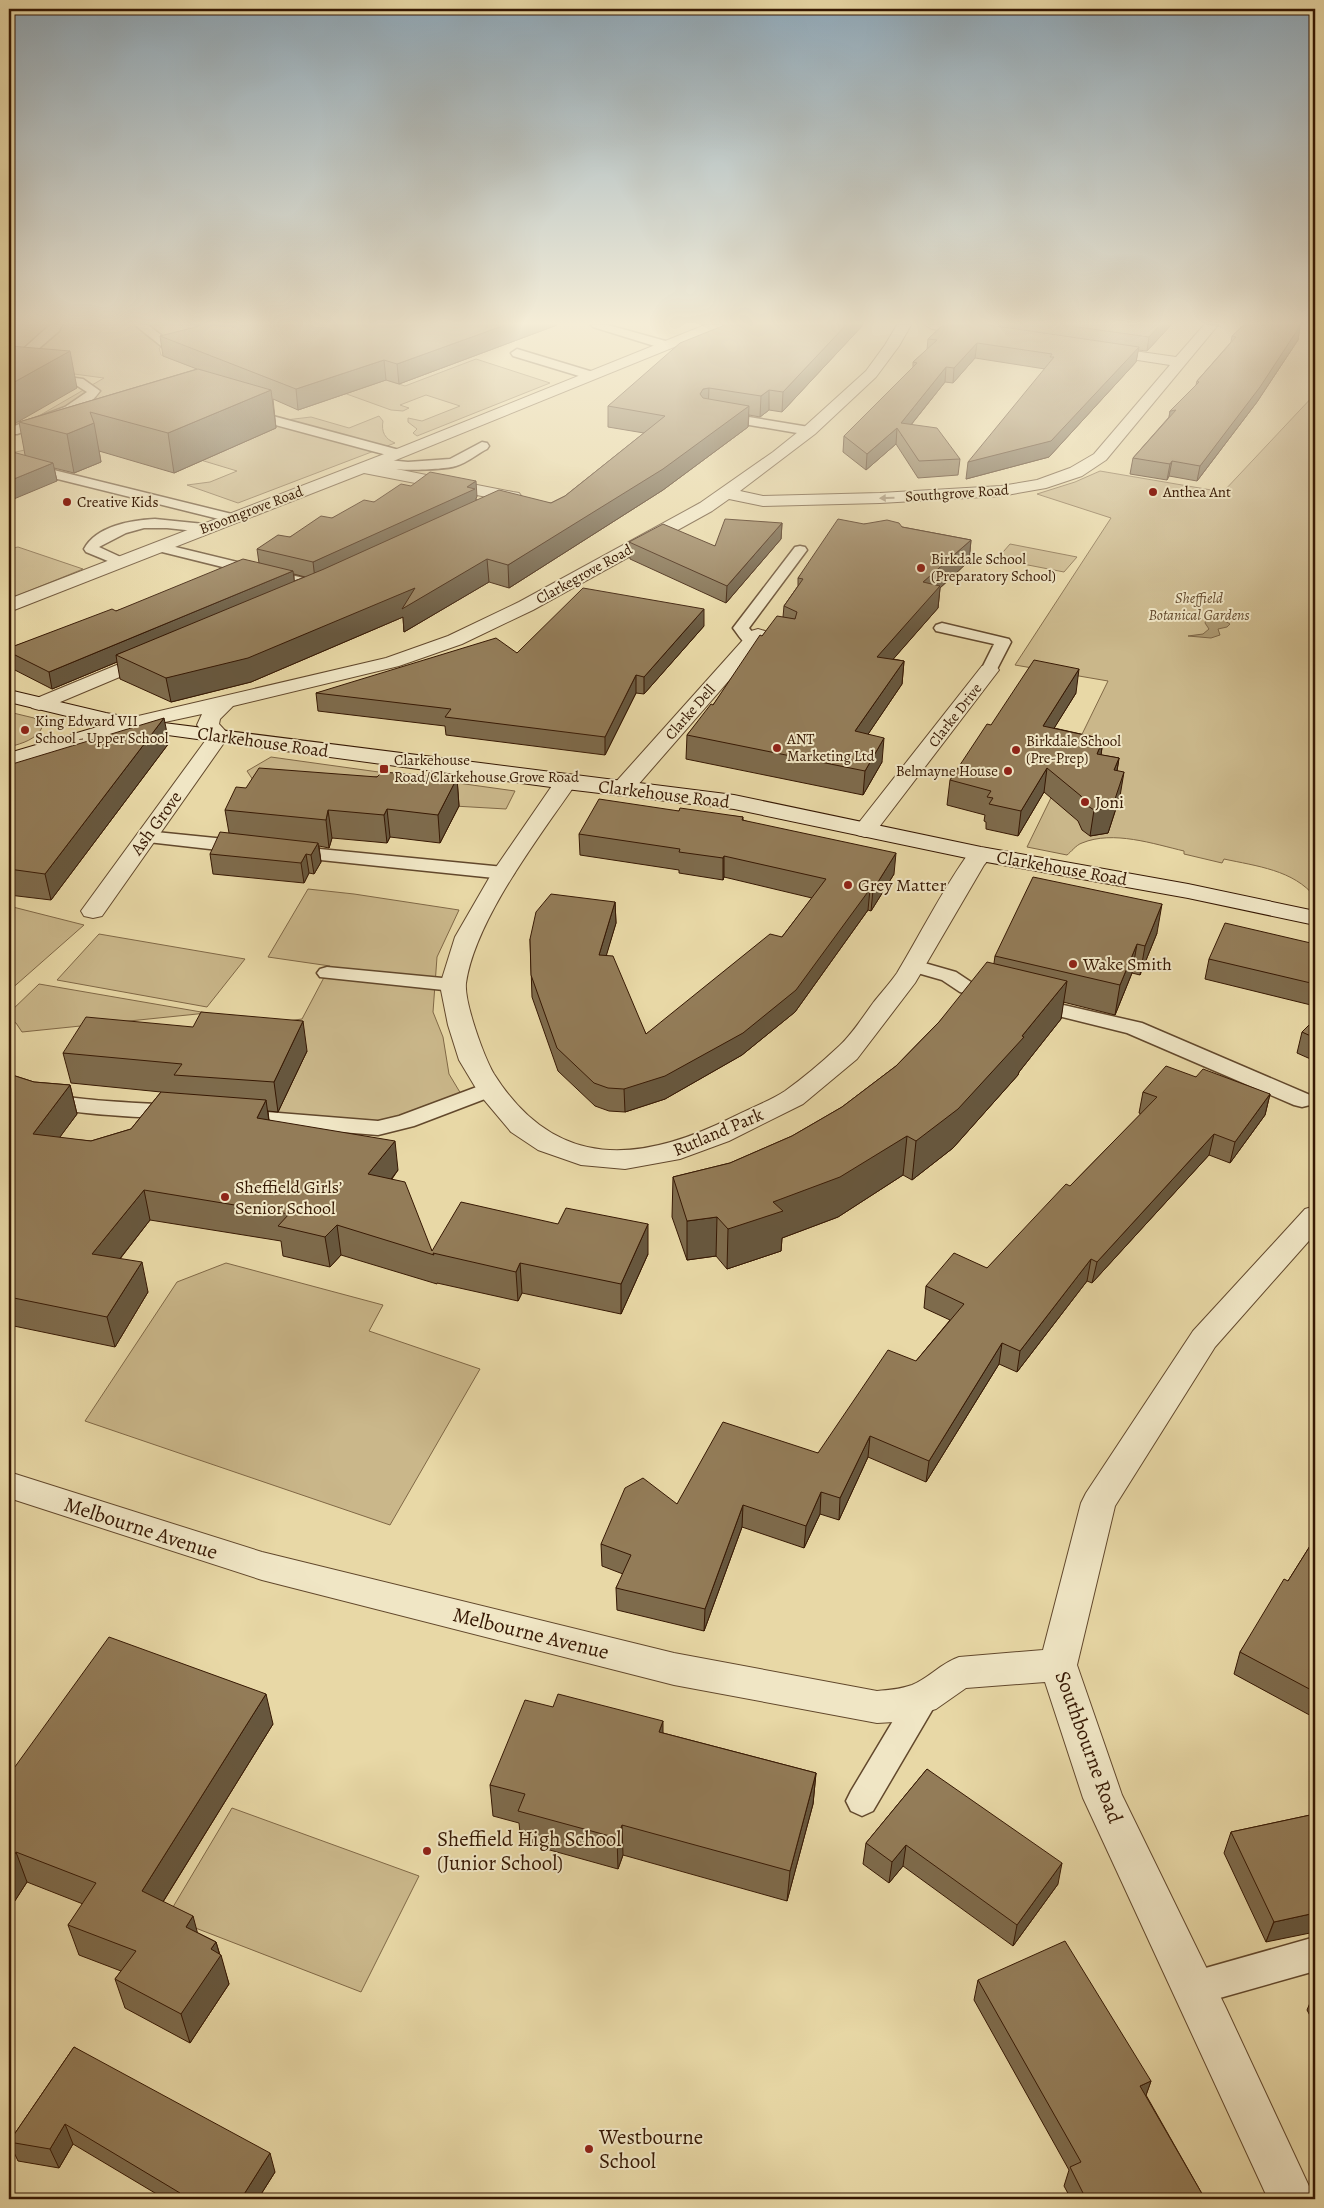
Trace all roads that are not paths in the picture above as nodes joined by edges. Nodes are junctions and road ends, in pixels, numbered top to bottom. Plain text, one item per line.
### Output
1 (20, 428) edge
2 (304, 428) edge
3 (462, 428) edge
4 (792, 428) edge
5 (813, 428) edge
6 (1124, 428) edge
7 (12, 431) edge
8 (810, 431) junction
9 (482, 446) dead end
10 (398, 454) junction
11 (9, 463) edge
12 (370, 465) junction
13 (725, 494) junction
14 (487, 510) edge
15 (231, 518) junction
16 (204, 528) junction
17 (158, 547) junction
18 (800, 550) dead end
19 (120, 562) junction
20 (337, 578) edge
21 (319, 586) junction
22 (292, 598) edge
23 (9, 606) edge
24 (942, 628) dead end
25 (755, 638) joint
26 (173, 647) edge
27 (989, 670) joint
28 (9, 696) edge
29 (226, 702) junction
30 (39, 704) junction
31 (128, 724) junction
32 (219, 736) junction
33 (9, 760) edge
34 (566, 782) junction
35 (622, 790) junction
36 (866, 830) junction
37 (146, 837) junction
38 (981, 854) junction
39 (504, 873) junction
40 (93, 911) dead end
41 (1315, 918) edge
42 (914, 966) junction
43 (327, 973) dead end
44 (453, 985) junction
45 (9, 1088) edge
46 (490, 1089) junction
47 (1302, 1100) dead end
48 (192, 1113) edge
49 (220, 1115) edge
50 (1315, 1219) edge
51 (9, 1485) edge
52 (1058, 1665) junction
53 (922, 1698) junction
54 (862, 1800) dead end
55 (1315, 1954) edge
56 (1194, 1988) junction
57 (1292, 2199) edge

1 - 7 lane
2 - 10 lane
3 - 10 street, Broomgrove Road
4 - 8 lane
5 - 8 street, Clarkegrove Road
6 -> 13 street, Southgrove Road
8 - 13 street, Clarkegrove Road
9 - 12 lane
10 - 12 street, Broomgrove Road
11 - 15 lane
12 - 14 street
12 - 15 street, Broomgrove Road
13 - 29 street, Clarkegrove Road
15 - 16 street, Broomgrove Road
16 - 17 street, Broomgrove Road
16 - 19 lane
17 - 19 street, Broomgrove Road
17 - 21 lane
18 - 25 lane
19 - 23 street, Broomgrove Road
20 - 21 street
21 - 22 street
24 - 27 lane
25 - 35 street, Clarke Dell
26 - 30 street
27 - 36 street, Clarke Drive
28 - 30 street, Clarkehouse Road
29 - 31 street, Clarkegrove Road
29 - 32 street
30 - 31 street, Clarkehouse Road
31 - 32 street, Clarkehouse Road
31 - 33 street, Clarkegrove Road
32 - 34 street, Clarkehouse Road
32 - 37 street, Ash Grove
34 - 35 street, Clarkehouse Road
34 - 39 street, Rutland Park
35 - 36 street, Clarkehouse Road
36 - 38 street, Clarkehouse Road
37 - 39 lane
37 - 40 street, Ash Grove
38 - 41 street, Clarkehouse Road
38 - 42 street, Rutland Park
39 - 44 street, Rutland Park
42 - 46 street, Rutland Park
42 - 47 lane
43 - 44 lane
44 - 46 street, Rutland Park
45 - 48 lane
46 - 49 lane
50 - 52 street, Southbourne Road
51 - 53 street, Melbourne Avenue
52 - 53 street, Melbourne Avenue
52 - 56 street, Southbourne Road
53 - 54 lane
55 - 56 lane
56 - 57 street, Southbourne Road

